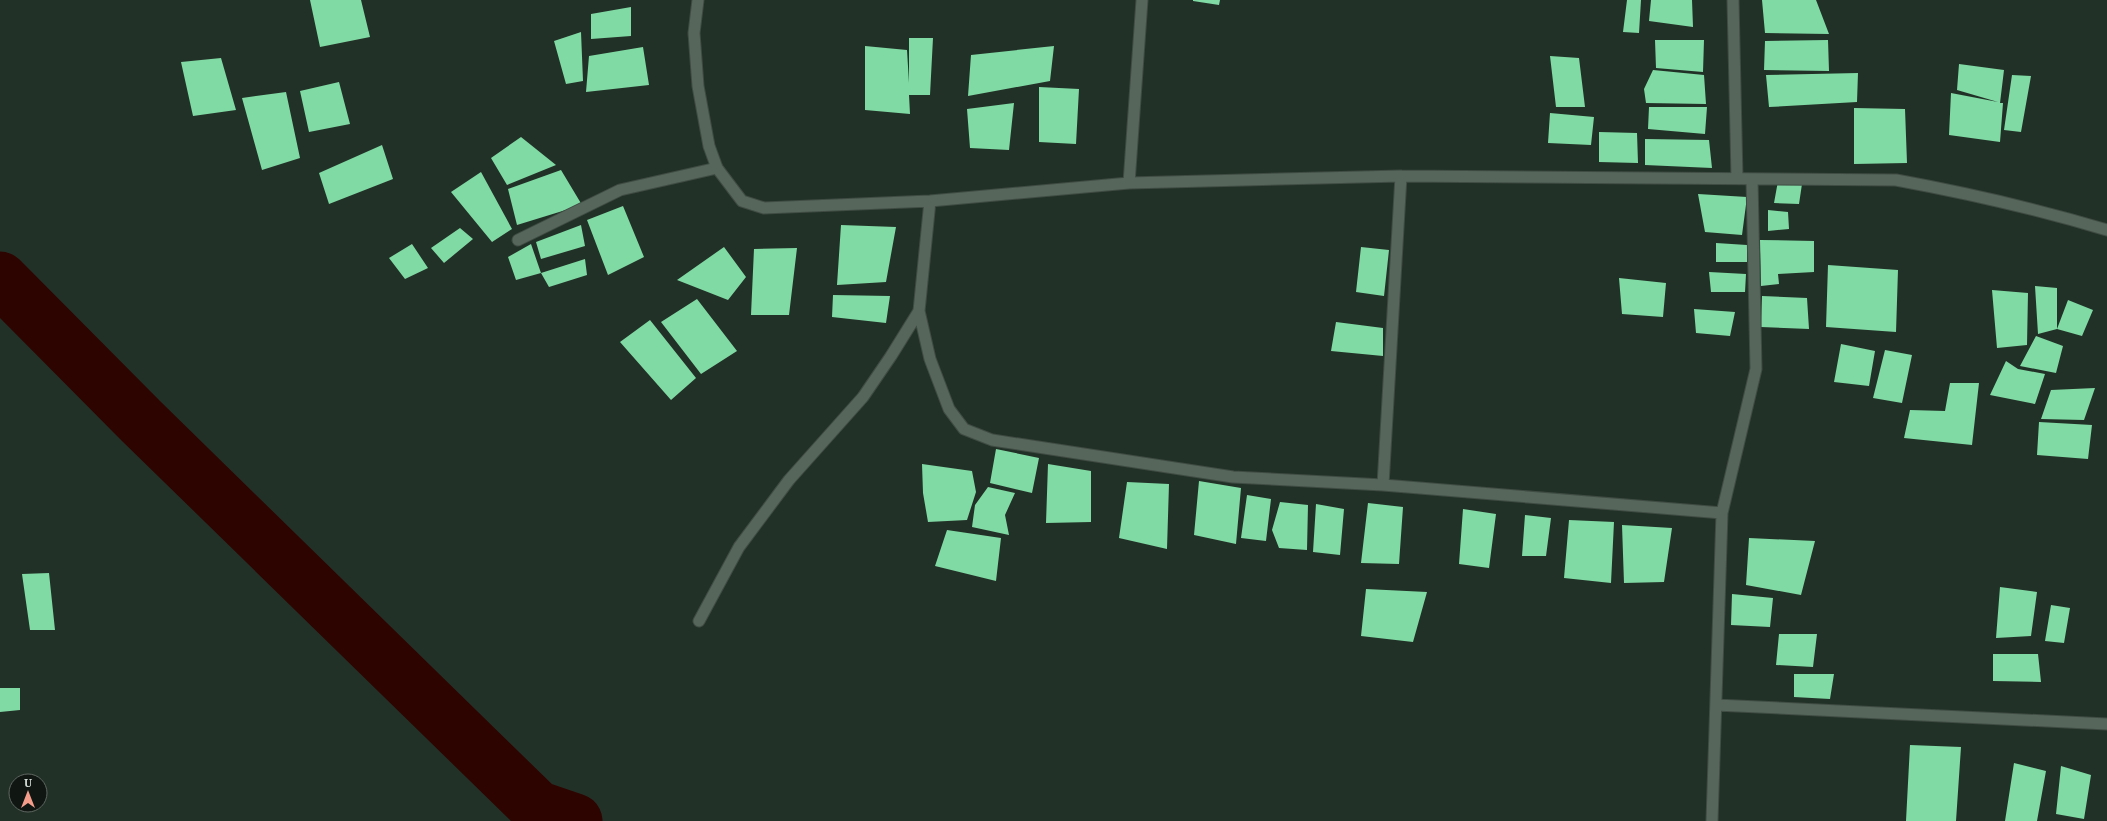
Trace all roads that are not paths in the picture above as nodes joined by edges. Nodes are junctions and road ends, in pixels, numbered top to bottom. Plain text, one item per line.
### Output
1 (698, 0) edge
2 (1142, 0) edge
3 (1733, 0) edge
4 (717, 168) junction
5 (1401, 176) junction
6 (1737, 178) junction
7 (1752, 179) junction
8 (1129, 183) junction
9 (930, 201) junction
10 (2107, 230) edge
11 (518, 240) dead end
12 (919, 311) junction
13 (1383, 485) junction
14 (1722, 513) junction
15 (699, 621) dead end
16 (1716, 705) junction
17 (2107, 724) edge
18 (1712, 821) edge

1 - 4 street
2 - 8 street
3 - 6 street
4 - 9 street
4 - 11 street
5 - 6 street
5 - 8 street
5 - 13 street
6 - 7 street
7 - 10 street
7 - 14 street
8 - 9 street
9 - 12 street
12 - 13 street
12 - 15 street
13 - 14 street
14 - 16 street
16 - 17 street
16 - 18 street

